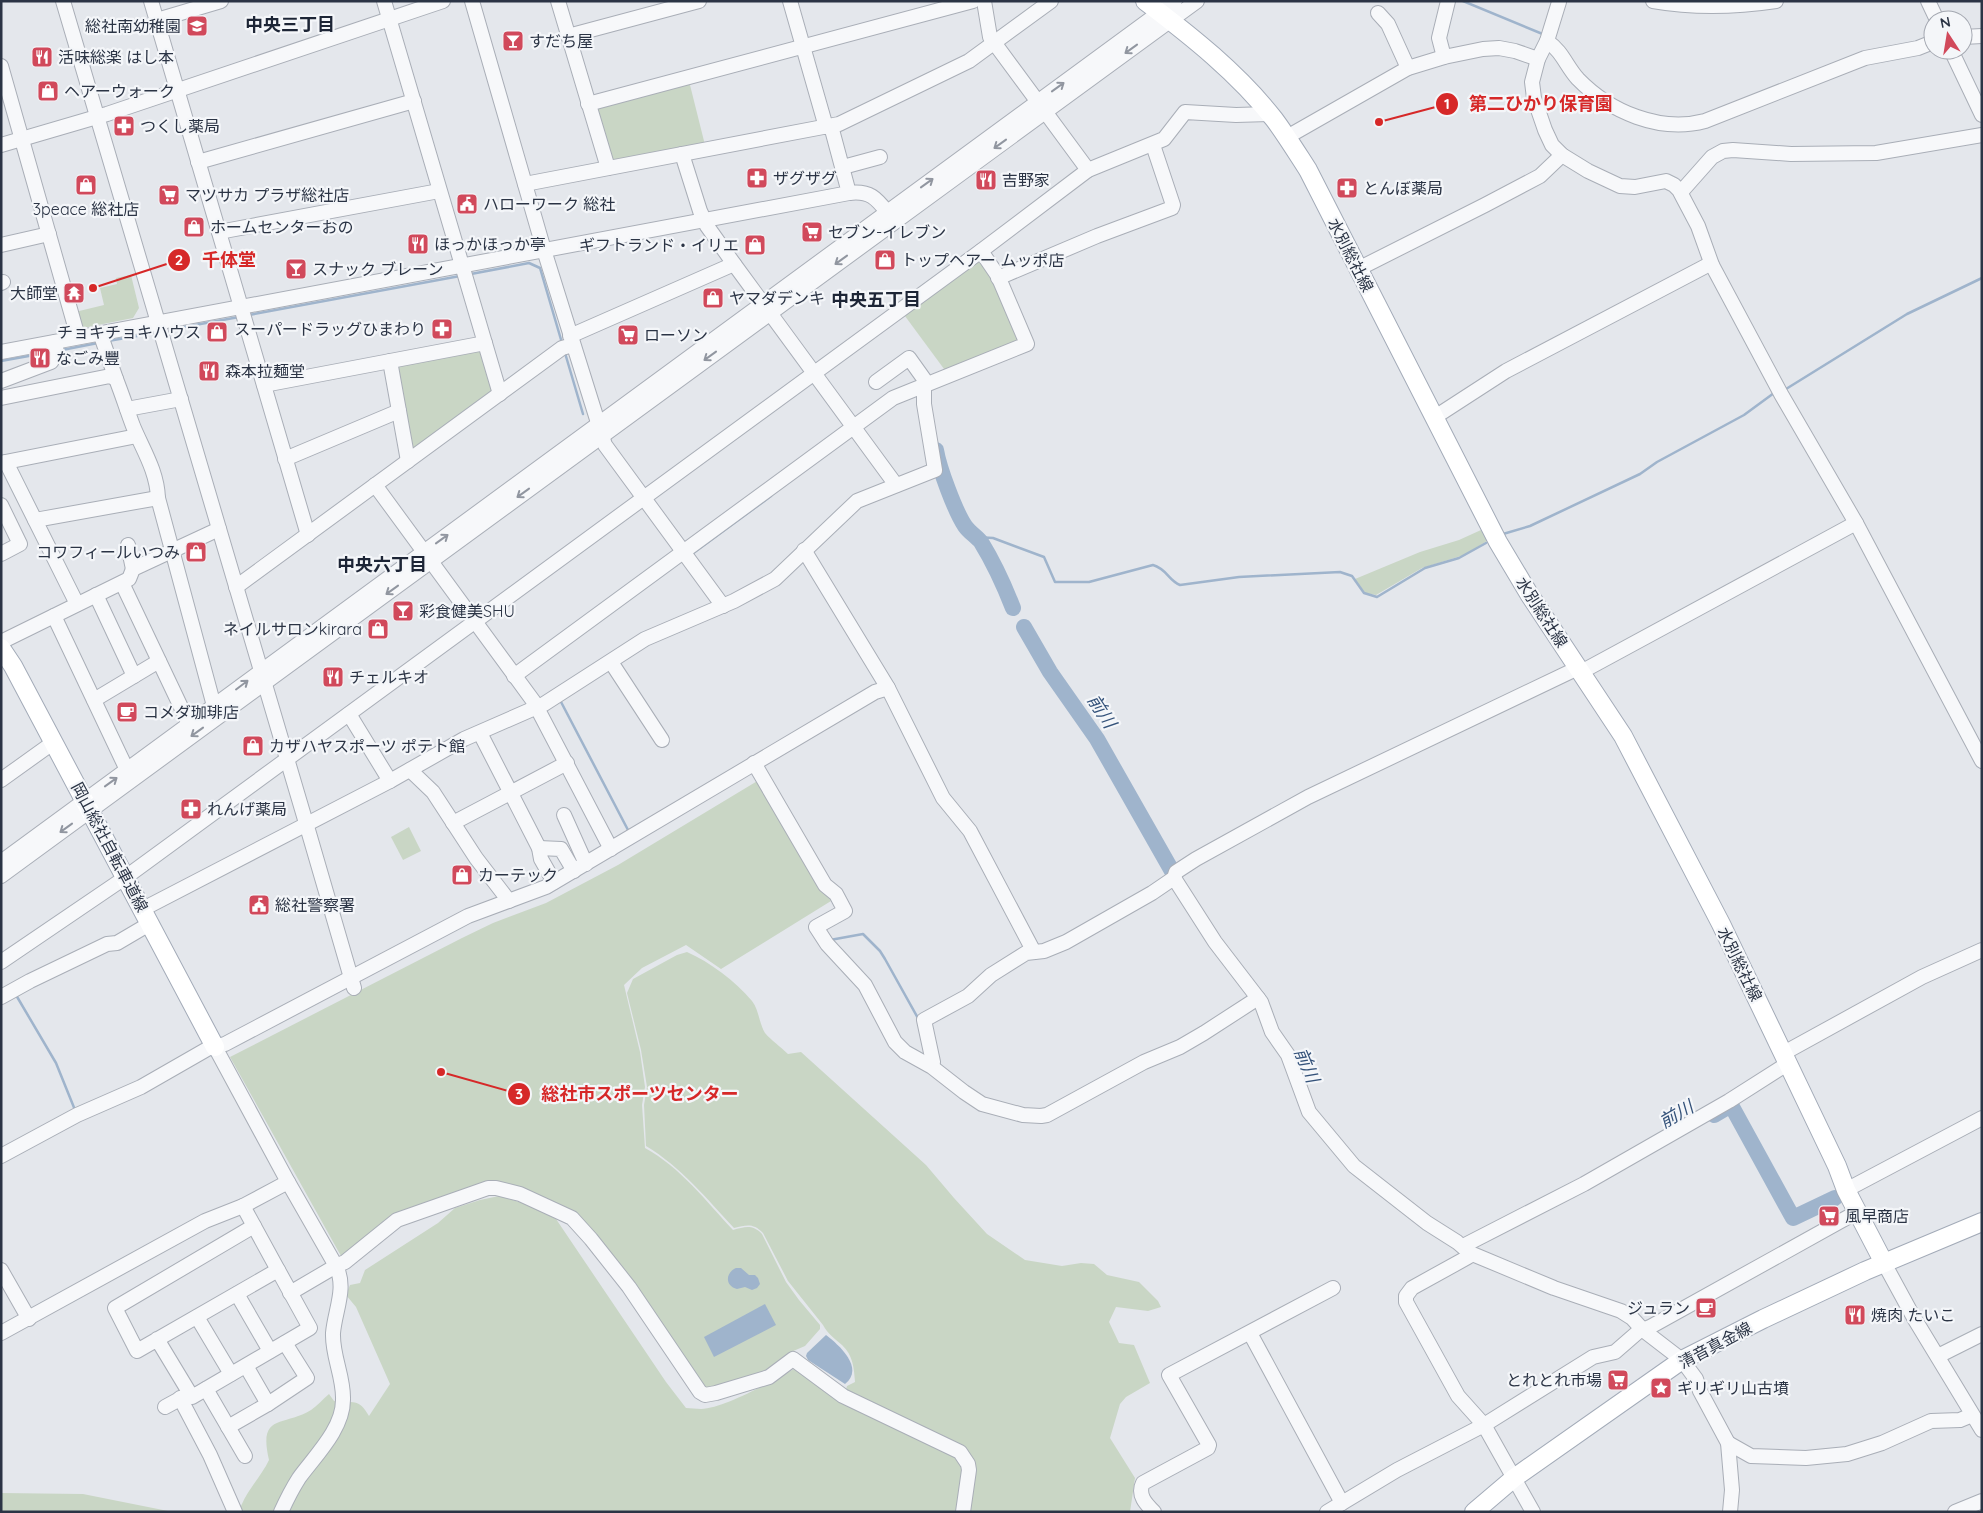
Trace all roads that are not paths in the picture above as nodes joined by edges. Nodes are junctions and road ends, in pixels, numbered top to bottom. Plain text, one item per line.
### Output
1 (63, 1) edge
2 (151, 1) edge
3 (220, 1) edge
4 (384, 1) edge
5 (442, 1) edge
6 (472, 1) edge
7 (558, 1) edge
8 (700, 1) edge
9 (790, 1) edge
10 (973, 1) edge
11 (984, 1) edge
12 (1052, 1) edge
13 (1145, 1) edge
14 (1174, 1) edge
15 (1197, 1) edge
16 (1448, 1) edge
17 (1653, 1) edge
18 (1776, 1) edge
19 (1561, 2) edge
20 (1701, 4) edge
21 (1378, 13) dead end
22 (1165, 16) junction
23 (390, 19) junction
24 (156, 20) junction
25 (568, 36) junction
26 (1548, 38) junction
27 (994, 43) junction
28 (803, 46) junction
29 (1923, 46) edge
30 (1444, 57) junction
31 (1538, 59) junction
32 (1956, 60) edge
33 (1, 66) edge
34 (1408, 68) junction
35 (177, 91) junction
36 (414, 102) junction
37 (588, 104) junction
38 (1041, 107) junction
39 (1269, 114) junction
40 (1982, 115) edge
41 (97, 118) junction
42 (829, 126) junction
43 (1982, 135) edge
44 (1287, 138) junction
45 (22, 139) junction
46 (1, 144) edge
47 (1153, 145) junction
48 (682, 154) junction
49 (1562, 155) junction
50 (880, 157) dead end
51 (198, 162) junction
52 (608, 168) junction
53 (843, 168) junction
54 (1088, 170) junction
55 (525, 184) junction
56 (439, 192) junction
57 (850, 192) junction
58 (1681, 192) junction
59 (891, 216) junction
60 (704, 219) junction
61 (219, 232) junction
62 (49, 234) junction
63 (1, 246) edge
64 (544, 250) junction
65 (981, 251) junction
66 (734, 264) junction
67 (1712, 265) junction
68 (1358, 269) junction
69 (463, 272) junction
70 (998, 278) junction
71 (766, 308) junction
72 (243, 313) junction
73 (158, 323) junction
74 (78, 338) junction
75 (102, 339) junction
76 (485, 343) junction
77 (568, 344) junction
78 (56, 348) junction
79 (1, 352) edge
80 (390, 361) junction
81 (814, 373) junction
82 (116, 379) junction
83 (1, 381) edge
84 (876, 382) dead end
85 (264, 385) junction
86 (924, 390) junction
87 (500, 394) junction
88 (1, 398) edge
89 (181, 399) junction
90 (127, 409) junction
91 (399, 411) junction
92 (1435, 417) junction
93 (600, 430) junction
94 (856, 431) junction
95 (137, 436) junction
96 (286, 459) junction
97 (408, 461) junction
98 (4, 462) edge
99 (375, 485) junction
100 (896, 485) junction
101 (158, 498) junction
102 (640, 500) junction
103 (1, 505) edge
104 (35, 520) junction
105 (1856, 524) junction
106 (219, 529) junction
107 (308, 534) junction
108 (128, 545) dead end
109 (172, 549) junction
110 (684, 552) junction
111 (805, 553) junction
112 (1, 554) edge
113 (427, 557) junction
114 (133, 568) junction
115 (122, 583) junction
116 (236, 587) junction
117 (96, 595) junction
118 (77, 604) junction
119 (723, 606) junction
120 (54, 616) junction
121 (475, 622) junction
122 (1, 642) edge
123 (1, 648) edge
124 (158, 661) junction
125 (613, 665) junction
126 (7, 668) edge
127 (1580, 670) junction
128 (134, 676) junction
129 (514, 676) junction
130 (263, 677) junction
131 (888, 688) junction
132 (94, 700) junction
133 (214, 706) junction
134 (538, 709) junction
135 (349, 714) junction
136 (189, 724) junction
137 (481, 735) junction
138 (662, 740) dead end
139 (54, 742) junction
140 (287, 758) junction
141 (1982, 761) edge
142 (567, 762) junction
143 (754, 763) junction
144 (127, 770) junction
145 (411, 771) junction
146 (1, 780) edge
147 (390, 781) junction
148 (510, 793) junction
149 (87, 806) junction
150 (564, 816) dead end
151 (306, 823) junction
152 (453, 823) junction
153 (539, 848) junction
154 (611, 849) junction
155 (1, 862) edge
156 (580, 868) junction
157 (1, 876) edge
158 (126, 877) junction
159 (1174, 878) junction
160 (554, 882) junction
161 (509, 901) junction
162 (147, 916) junction
163 (1982, 950) edge
164 (1034, 952) junction
165 (1, 962) edge
166 (352, 983) junction
167 (1, 998) edge
168 (1258, 998) junction
169 (215, 1047) junction
170 (1785, 1059) junction
171 (933, 1062) dead end
172 (1982, 1118) edge
173 (1, 1156) edge
174 (288, 1182) junction
175 (1846, 1190) junction
176 (243, 1206) junction
177 (1857, 1212) junction
178 (1982, 1222) edge
179 (254, 1226) junction
180 (1467, 1250) junction
181 (1884, 1263) junction
182 (336, 1266) junction
183 (1, 1270) edge
184 (278, 1270) junction
185 (1333, 1288) dead end
186 (290, 1293) junction
187 (237, 1294) junction
188 (197, 1317) junction
189 (28, 1319) junction
190 (1642, 1330) junction
191 (1, 1333) edge
192 (1250, 1333) junction
193 (1982, 1334) edge
194 (157, 1339) junction
195 (285, 1343) junction
196 (270, 1352) junction
197 (1938, 1356) junction
198 (1682, 1360) junction
199 (246, 1366) junction
200 (231, 1374) junction
201 (206, 1389) junction
202 (185, 1396) junction
203 (268, 1404) junction
204 (165, 1407) dead end
205 (1972, 1416) junction
206 (1484, 1425) junction
207 (228, 1427) junction
208 (1982, 1430) edge
209 (1728, 1443) junction
210 (245, 1456) dead end
211 (1514, 1478) junction
212 (1982, 1500) edge
213 (1336, 1508) edge
214 (235, 1512) edge
215 (281, 1512) edge
216 (963, 1512) edge
217 (1154, 1512) edge
218 (1474, 1512) edge
219 (1533, 1512) edge
220 (1730, 1512) edge
221 (1955, 1512) edge

1 - 41 street
2 - 24 street
3 - 24 street
4 - 23 street
5 - 23 street
6 - 55 street
7 - 25 street
8 - 25 street
9 - 28 street
10 - 28 street
11 - 27 street
12 - 27 street
13 - 22 main road, 水別総社線
14 - 22 street
15 - 22 street
16 - 30 street
17 - 20 street
18 - 20 street
19 - 26 street
21 - 34 street
22 - 38 street
22 - 39 main road, 水別総社線
23 - 35 street
23 - 36 street
24 - 35 street
25 - 37 street
26 - 29 street
26 - 31 street
27 - 38 street
27 - 42 street
28 - 37 street
28 - 42 street
30 - 31 street
30 - 34 street
31 - 49 street
32 - 40 street
33 - 45 street
34 - 44 street
35 - 41 street
35 - 51 street
36 - 51 street
36 - 56 street
37 - 52 street
38 - 54 street
38 - 59 street
39 - 44 main road, 水別総社線
39 - 47 street
41 - 45 street
41 - 73 street
42 - 48 street
42 - 53 street
43 - 58 street
44 - 68 main road, 水別総社線
45 - 46 street
45 - 62 street
47 - 54 street
47 - 70 street
48 - 52 street
48 - 60 street
49 - 58 street
49 - 68 street
50 - 53 street
51 - 61 street
52 - 55 street
53 - 57 street
54 - 65 street
55 - 64 street
56 - 61 street
56 - 69 street
57 - 59 street
57 - 60 street
58 - 67 street
59 - 71 street
60 - 64 street
60 - 66 street
61 - 72 street
62 - 63 street
62 - 74 street
64 - 69 street
64 - 77 street
65 - 70 street
65 - 81 street
66 - 71 street
66 - 77 street
67 - 92 street
67 - 105 street
68 - 92 main road, 水別総社線
69 - 72 street
69 - 76 street
70 - 86 street
71 - 81 street
71 - 93 street
72 - 73 street
72 - 85 street
73 - 75 street
73 - 89 street
74 - 75 street
74 - 78 street
75 - 82 street
76 - 80 street
76 - 87 street
77 - 87 street
77 - 93 street
78 - 79 street
78 - 83 street
80 - 85 street
80 - 91 street
81 - 94 street
81 - 102 street
82 - 88 street
82 - 90 street
84 - 86 street
85 - 96 street
86 - 94 street
86 - 100 street
87 - 97 street
89 - 90 street
89 - 106 street
90 - 95 street
91 - 96 street
91 - 97 street
92 - 127 main road, 水別総社線
93 - 102 street
93 - 113 street
94 - 100 street
94 - 110 street
95 - 98 street
95 - 101 street
96 - 107 street
97 - 99 street
98 - 104 street
99 - 107 street
99 - 113 street
100 - 111 street
101 - 104 street
101 - 109 street
102 - 110 street
102 - 121 street
103 - 112 street
104 - 118 street
105 - 127 street
105 - 141 street
106 - 109 street
106 - 116 street
107 - 116 street
108 - 114 street
109 - 114 street
109 - 133 street
110 - 119 street
110 - 129 street
111 - 119 street
111 - 131 street
113 - 121 street
113 - 130 street
114 - 115 street
115 - 117 street
115 - 124 street
116 - 130 street
117 - 118 street
117 - 128 street
118 - 120 street
119 - 125 street
120 - 122 street
120 - 132 street
121 - 129 street
121 - 135 street
123 - 126 main road, 岡山総社自転車道線
124 - 128 street
124 - 136 street
125 - 134 street
125 - 138 street
126 - 139 main road, 岡山総社自転車道線
127 - 159 street
127 - 170 main road, 水別総社線
128 - 132 street
129 - 134 street
133 -> 130 street
130 - 140 street
130 -> 149 street
131 - 143 street
131 - 164 street
132 - 144 street
133 - 136 street
134 - 137 street
134 - 142 street
135 - 140 street
135 - 147 street
136 - 144 street
137 - 145 street
137 - 148 street
139 - 146 street
139 - 149 main road, 岡山総社自転車道線
140 - 151 street
140 - 158 street
142 - 148 street
142 - 154 street
143 - 154 street
143 - 168 street
149 -> 144 street
145 - 147 street
145 - 152 street
147 - 151 street
148 - 152 street
148 - 153 street
149 - 155 street
149 -> 157 street
149 - 158 main road, 岡山総社自転車道線
150 - 156 street
151 - 162 street
151 - 166 street
152 - 161 street
153 - 156 street
153 - 160 street
154 - 156 street
156 - 160 street
158 - 162 main road, 岡山総社自転車道線
158 - 165 street
159 - 164 street
159 - 168 street
160 - 161 street
161 - 166 street
162 - 167 street
162 - 169 main road, 岡山総社自転車道線
163 - 170 street
164 - 171 street
166 - 169 street
168 - 180 street
169 - 173 street
169 - 174 street
170 - 175 main road, 水別総社線
170 - 180 street
172 - 175 street
174 - 176 street
174 - 182 street
175 - 177 main road, 水別総社線
176 - 179 street
176 - 189 street
177 - 181 main road, 水別総社線
177 - 190 street
178 - 181 main road, 清音真金線
179 - 184 street
179 - 194 street
180 - 190 street
180 - 206 street
181 - 197 street
181 - 198 main road, 清音真金線
182 - 186 street
182 - 215 street
182 - 216 street
183 - 189 street
184 - 186 street
184 - 187 street
185 - 192 street
186 - 195 street
187 - 188 street
187 - 196 street
188 - 194 street
188 - 200 street
189 - 191 street
190 - 198 street
190 - 206 street
192 - 213 street
192 - 217 street
193 - 197 street
194 - 202 street
195 - 196 street
195 - 203 street
196 - 199 street
197 - 205 street
198 - 209 street
198 - 211 main road, 清音真金線
199 - 200 street
199 - 203 street
200 - 201 street
201 - 202 street
201 - 207 street
202 - 204 street
202 - 214 street
203 - 207 street
205 - 208 street
205 - 209 street
206 - 211 street
206 - 213 street
207 - 210 street
209 - 220 street
211 - 218 main road, 清音真金線
211 - 219 street
212 - 221 street

